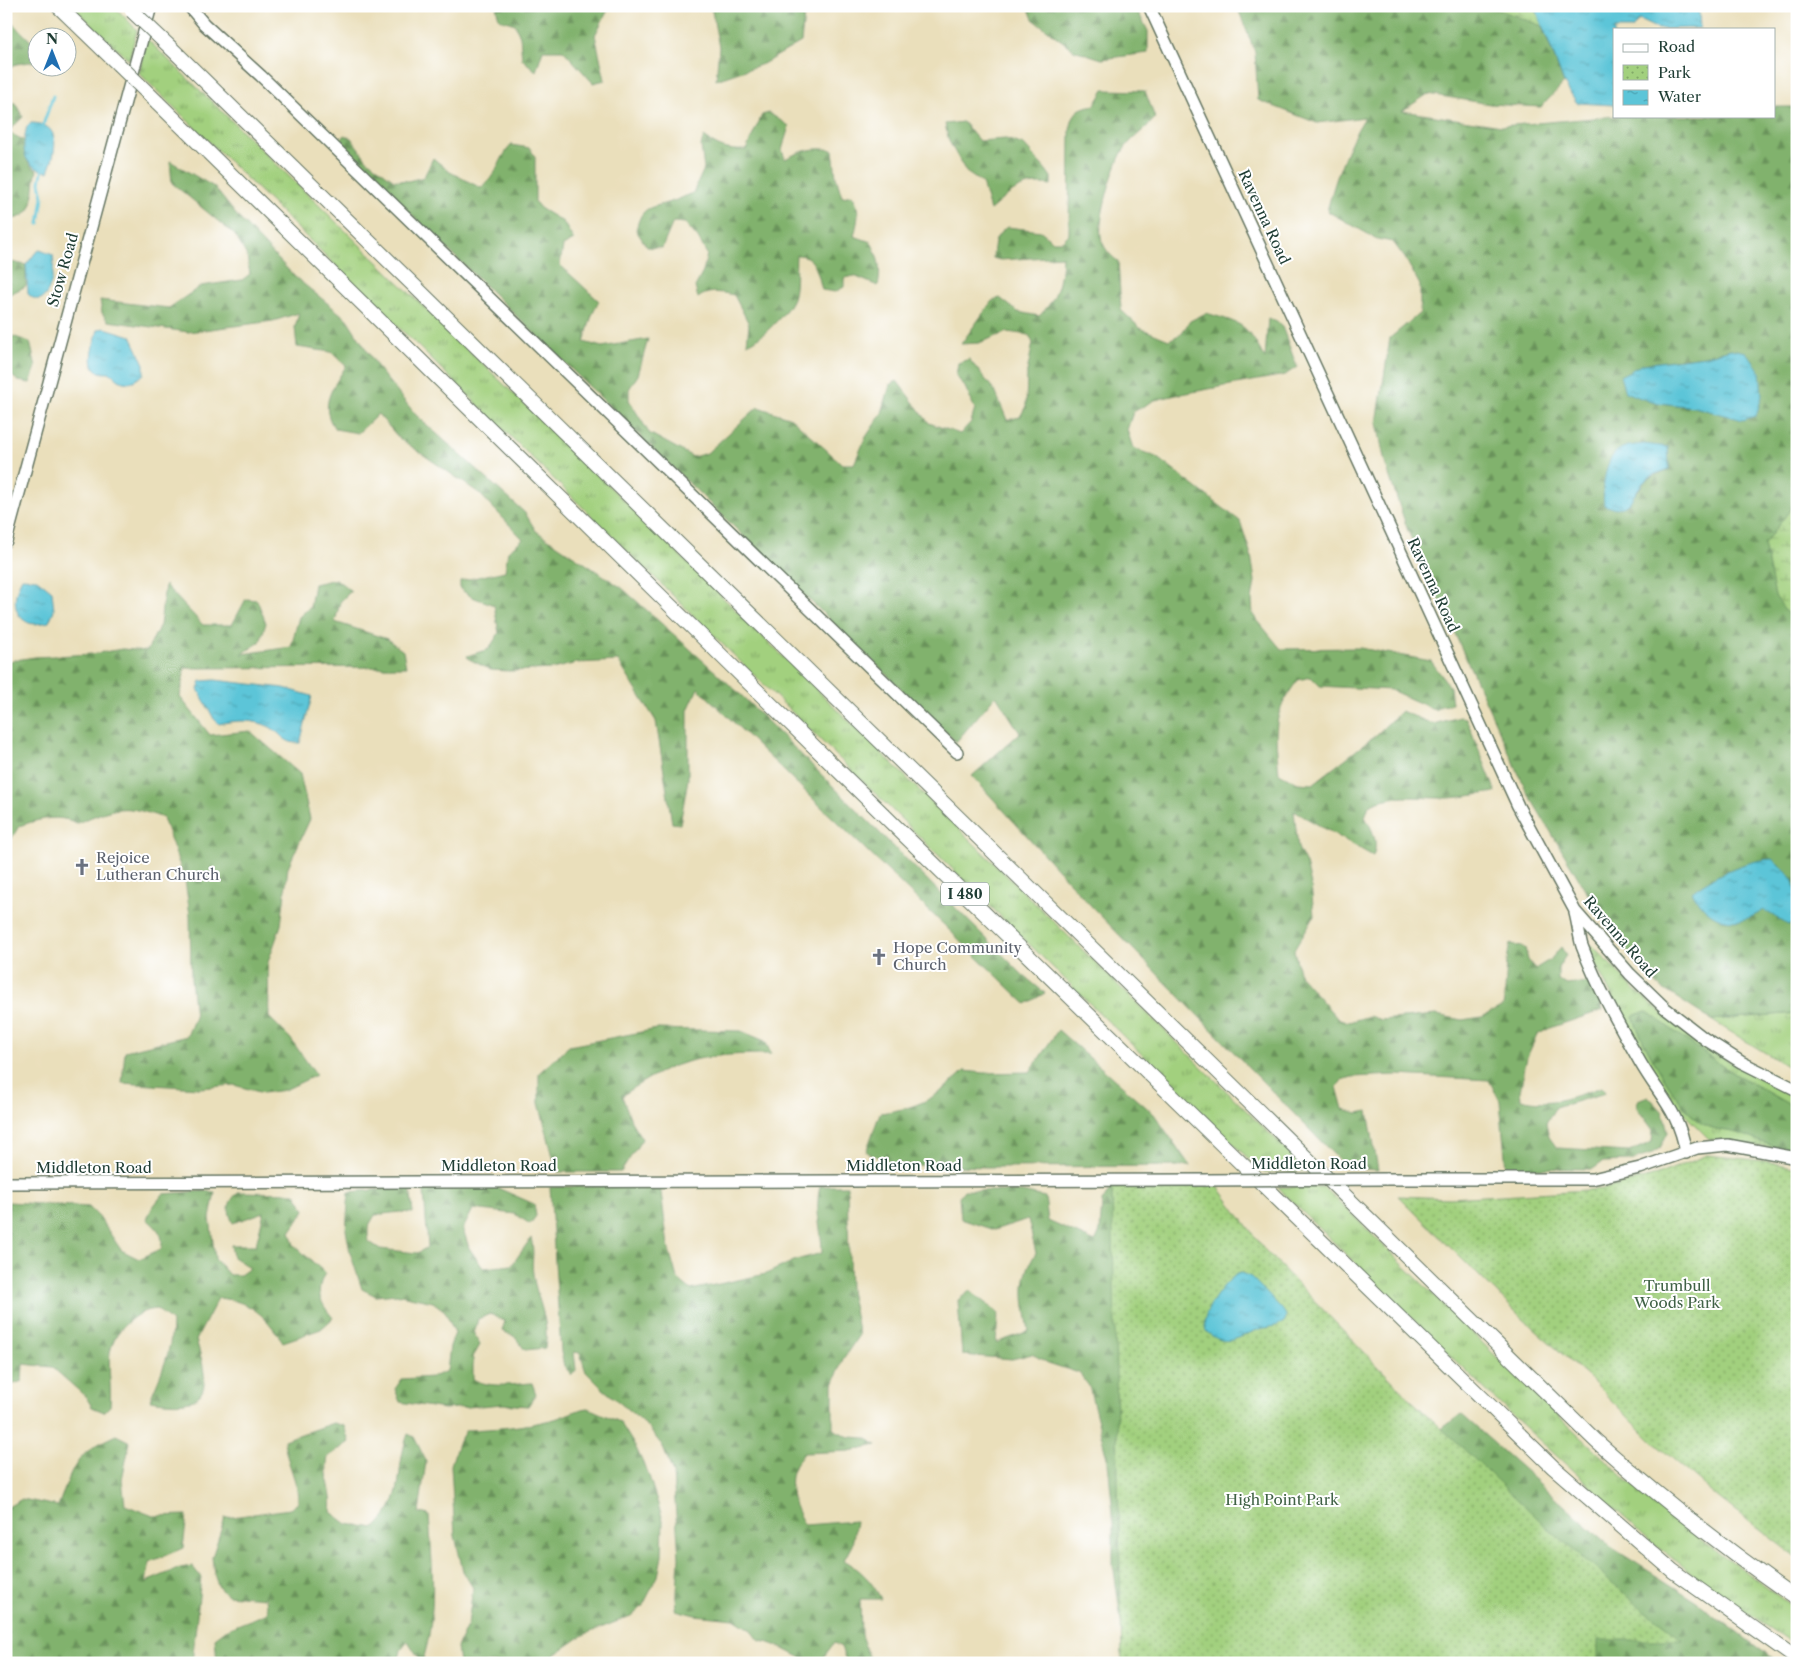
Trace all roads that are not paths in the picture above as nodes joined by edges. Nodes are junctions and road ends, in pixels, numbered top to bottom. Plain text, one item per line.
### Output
1 (58, 6) edge
2 (151, 6) edge
3 (189, 6) edge
4 (1149, 6) edge
5 (130, 8) edge
6 (6, 541) edge
7 (956, 752) dead end
8 (1575, 911) junction
9 (1797, 1090) edge
10 (1686, 1153) junction
11 (1797, 1158) edge
12 (6, 1183) edge
13 (1797, 1599) edge
14 (1797, 1659) edge

1 - 14 highway, I 480, bridge
2 - 6 street, Stow Road
3 - 7 street
4 - 8 street, Ravenna Road
5 - 13 highway, bridge
8 - 9 street, Ravenna Road
8 - 10 street
10 - 11 street, Middleton Road
10 - 12 street, Middleton Road, bridge

